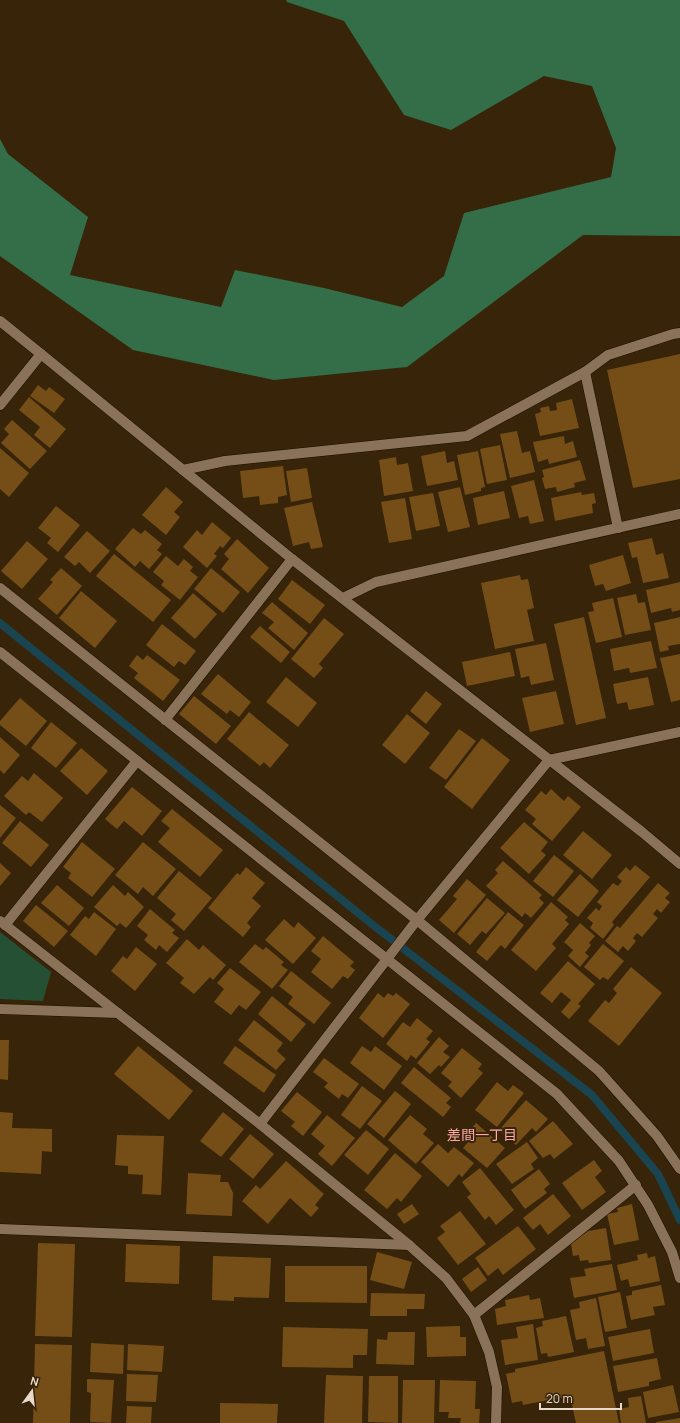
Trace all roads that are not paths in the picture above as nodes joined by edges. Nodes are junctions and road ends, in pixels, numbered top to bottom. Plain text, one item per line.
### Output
1 (0, 321) edge
2 (680, 333) edge
3 (41, 354) junction
4 (585, 372) junction
5 (0, 405) edge
6 (184, 470) junction
7 (680, 514) edge
8 (618, 528) junction
9 (292, 559) junction
10 (0, 588) edge
11 (343, 598) junction
12 (0, 652) edge
13 (165, 720) junction
14 (680, 732) edge
15 (549, 760) junction
16 (137, 761) junction
17 (680, 864) edge
18 (417, 920) junction
19 (2, 923) edge
20 (387, 960) junction
21 (0, 1009) edge
22 (118, 1013) junction
23 (260, 1124) junction
24 (680, 1169) edge
25 (636, 1185) junction
26 (0, 1229) edge
27 (409, 1245) junction
28 (680, 1278) edge
29 (474, 1315) junction
30 (496, 1423) edge

1 - 3 street
2 - 4 street
3 - 5 street
3 - 6 street
4 - 6 street
4 - 8 street
6 - 9 street
7 - 8 street
8 - 11 street
9 - 11 street
9 - 13 street
10 - 13 street
11 - 15 street
12 - 16 street
13 - 18 street
14 - 15 street
15 - 17 street
15 - 18 street
16 - 19 street
16 - 20 street
18 - 20 street
18 - 24 street
19 - 22 street
20 - 23 street
20 - 25 street
21 - 22 street
22 - 23 street
23 - 27 street
25 - 28 street
25 - 29 street
26 - 27 street
27 - 29 street
29 - 30 street

